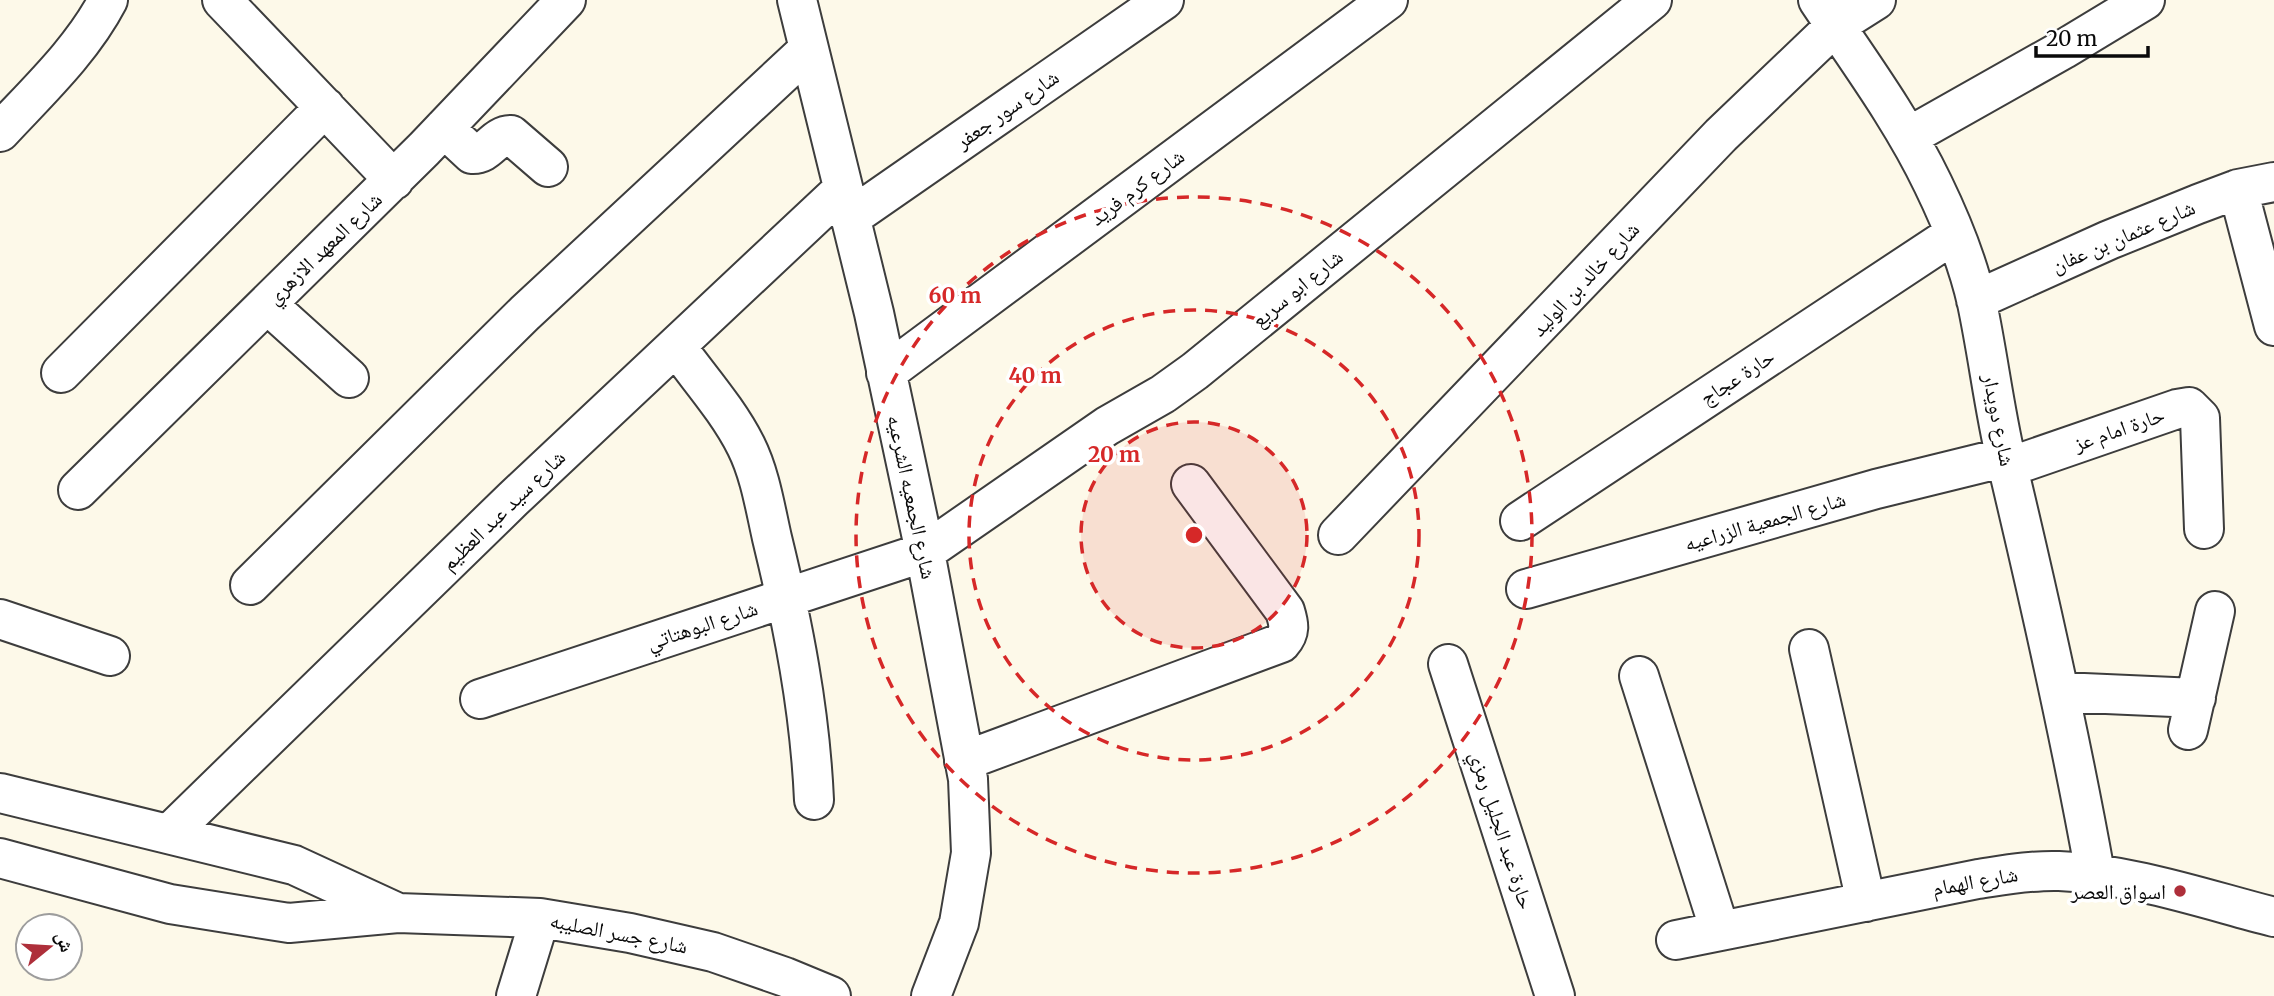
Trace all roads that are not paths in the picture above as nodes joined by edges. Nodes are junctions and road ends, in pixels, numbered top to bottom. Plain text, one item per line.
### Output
1 (222, 0) edge
2 (566, 0) edge
3 (797, 0) edge
4 (1164, 0) edge
5 (1388, 0) edge
6 (1652, 0) edge
7 (1877, 0) edge
8 (2145, 0) edge
9 (97, 5) edge
10 (1826, 13) edge
11 (808, 50) junction
12 (325, 107) junction
13 (444, 128) junction
14 (0, 132) edge
15 (1908, 137) junction
16 (548, 167) dead end
17 (394, 180) junction
18 (2256, 186) edge
19 (846, 204) junction
20 (1954, 234) junction
21 (1976, 300) junction
22 (267, 304) junction
23 (2274, 326) edge
24 (676, 346) junction
25 (61, 373) dead end
26 (886, 373) junction
27 (349, 378) dead end
28 (2007, 462) junction
29 (1191, 484) dead end
30 (78, 490) dead end
31 (1520, 521) dead end
32 (2204, 529) dead end
33 (1338, 535) dead end
34 (925, 552) junction
35 (250, 584) dead end
36 (1526, 589) dead end
37 (787, 598) junction
38 (2216, 611) dead end
39 (0, 620) edge
40 (1809, 649) dead end
41 (110, 656) dead end
42 (1448, 664) dead end
43 (1639, 676) dead end
44 (2061, 692) junction
45 (480, 699) dead end
46 (964, 761) junction
47 (0, 793) edge
48 (814, 800) dead end
49 (169, 834) junction
50 (0, 858) edge
51 (2095, 873) junction
52 (1866, 902) junction
53 (398, 913) junction
54 (540, 918) junction
55 (2274, 918) edge
56 (1720, 931) junction
57 (1676, 940) dead end
58 (516, 996) edge
59 (831, 996) edge
60 (931, 996) edge
61 (1555, 996) edge

1 - 12 street
2 - 13 street, شارع المعهد الازهري
3 - 11 street, شارع الجمعيه الشرعيه
4 - 19 street, شارع سور جعفر
5 - 26 street, شارع كرم فريد
6 - 34 street, شارع ابو سريع
7 - 10 street, شارع خالد بن الوليد
8 - 15 street
9 - 14 street
10 - 15 street, شارع دويدار
10 - 33 street, شارع خالد بن الوليد
11 - 19 street, شارع الجمعيه الشرعيه
11 - 35 street
12 - 17 street
12 - 25 street
13 - 16 street
13 - 17 street, شارع المعهد الازهري
15 - 20 street, شارع دويدار
17 - 22 street, شارع المعهد الازهري
18 - 21 street, شارع عثمان بن عفان
18 - 23 street
19 - 24 street, شارع سيد عبد العظيم
19 - 26 street, شارع الجمعيه الشرعيه
20 - 21 street, شارع دويدار
20 - 31 street, حارة عجاج
21 - 28 street, شارع دويدار
22 - 27 street
22 - 30 street, شارع المعهد الازهري
24 - 37 street
24 - 49 street, شارع سيد عبد العظيم
26 - 34 street, شارع الجمعيه الشرعيه
28 - 32 street, حارة امام عز
28 - 36 street, شارع الجمعية الزراعيه
28 - 44 street, شارع دويدار
29 - 46 street
34 - 37 street, شارع البوهتاتي
34 - 46 street, شارع الجمعيه الشرعيه
37 - 45 street, شارع البوهتاتي
37 - 48 street
38 - 44 street
39 - 41 street
40 - 52 street
42 - 61 street, حارة عبد الجليل رمزي
43 - 56 street
44 - 51 street, شارع دويدار
46 - 60 street, شارع الجمعيه الشرعيه
47 - 49 street, شارع جسر الصليبه
49 - 53 street, شارع جسر الصليبه
50 - 53 street, شارع جسر الصليبه
51 - 52 street, شارع الهمام
51 - 55 street, شارع الهمام
52 - 56 street, شارع الهمام
53 - 54 street, شارع جسر الصليبه
54 - 58 street
54 - 59 street, شارع جسر الصليبه
56 - 57 street, شارع الهمام

